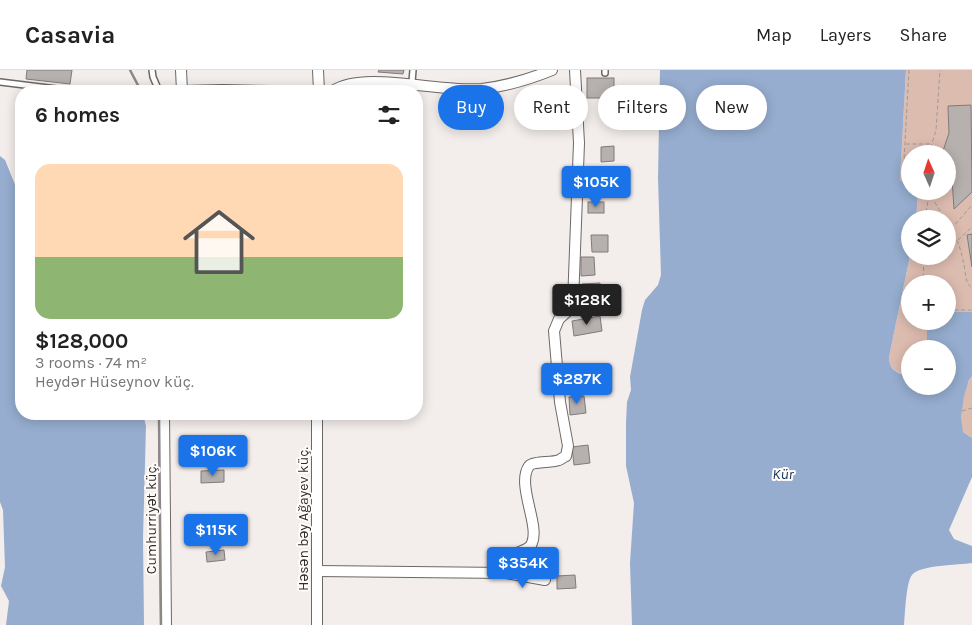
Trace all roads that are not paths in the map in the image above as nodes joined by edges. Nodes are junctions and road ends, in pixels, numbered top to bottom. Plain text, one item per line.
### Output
1 (152, 70) edge
2 (181, 70) edge
3 (318, 70) edge
4 (413, 70) edge
5 (552, 70) edge
6 (575, 70) edge
7 (0, 82) edge
8 (412, 82) junction
9 (24, 85) edge
10 (156, 85) edge
11 (181, 85) edge
12 (319, 85) edge
13 (343, 85) edge
14 (164, 420) edge
15 (317, 420) edge
16 (317, 571) junction
17 (506, 573) junction
18 (545, 580) dead end
19 (166, 625) edge
20 (317, 625) edge

1 - 10 lane
2 - 11 street
3 - 12 street
4 - 8 lane
5 - 8 street
6 - 17 street
7 - 9 lane
8 - 13 street
14 - 19 street, Cumhurriyət küç.
15 - 16 street, Həsən bəy Ağayev küç.
16 - 17 street
16 - 20 street, Həsən bəy Ağayev küç.
17 - 18 street

